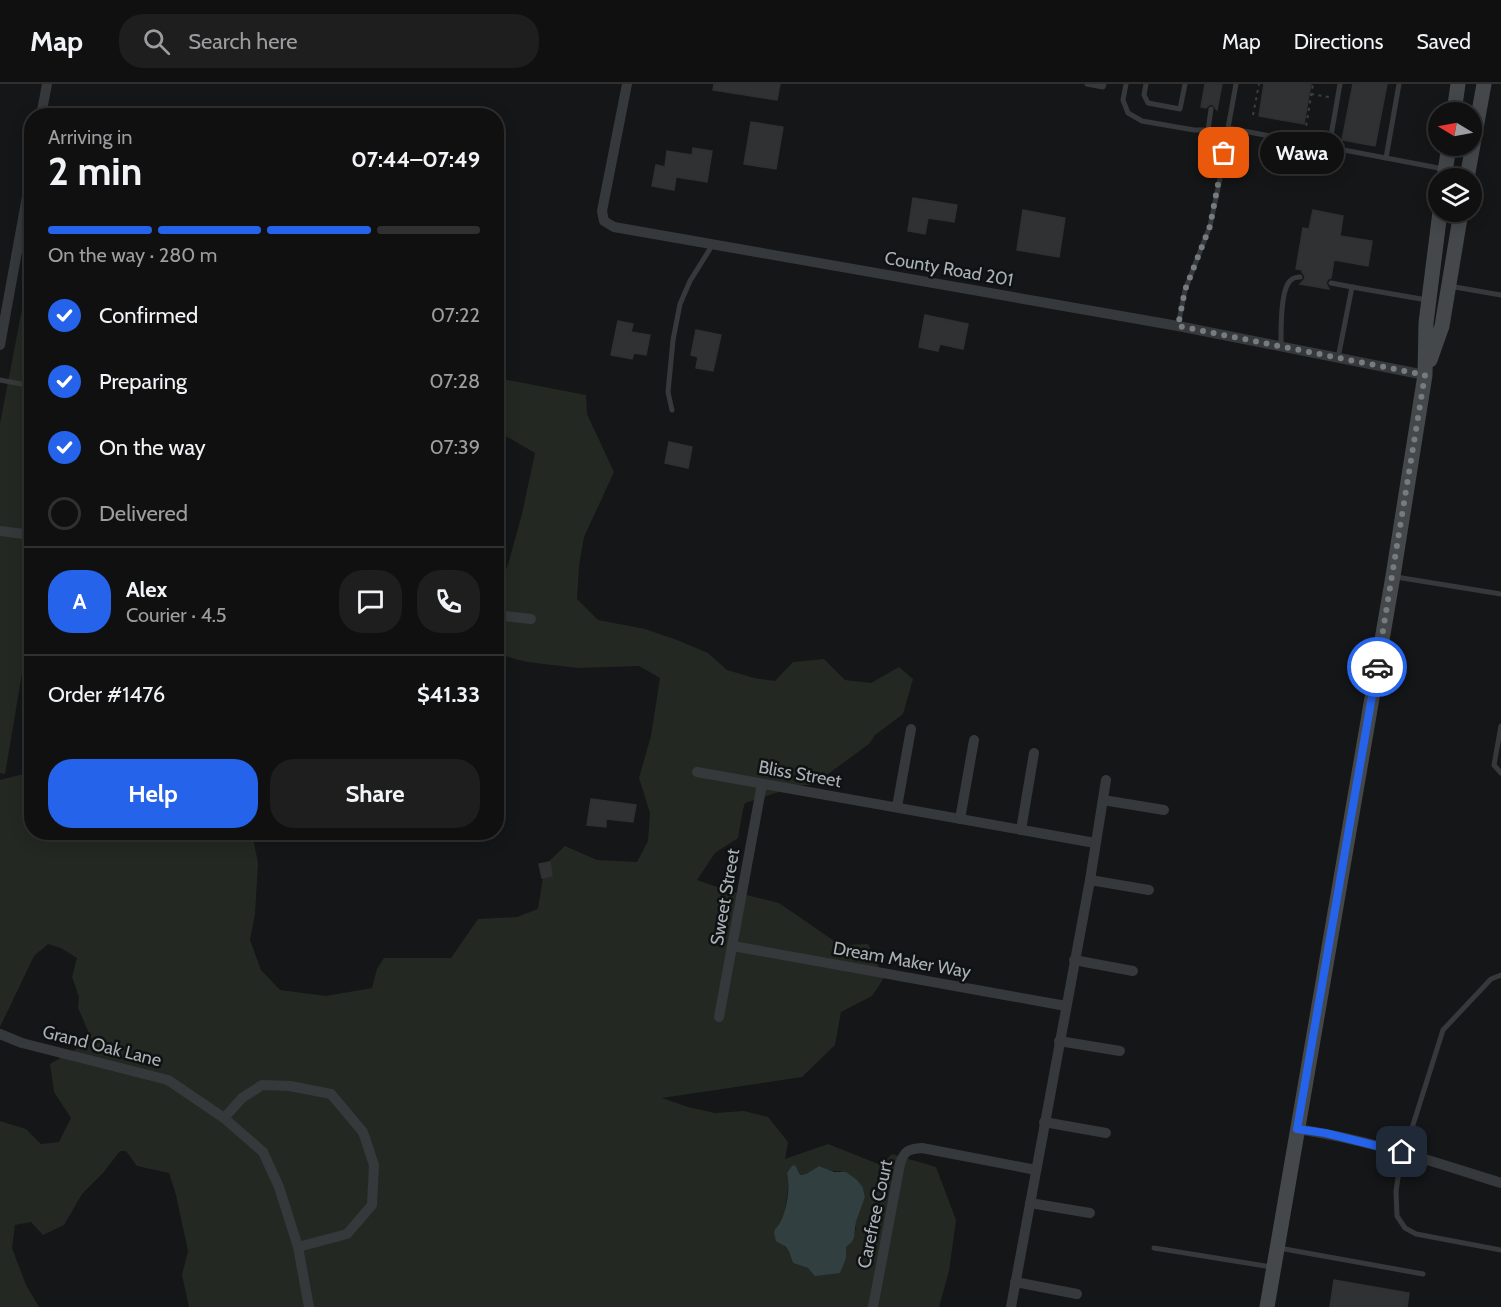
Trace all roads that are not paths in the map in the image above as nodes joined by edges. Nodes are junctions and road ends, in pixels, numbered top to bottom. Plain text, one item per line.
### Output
1 (47, 84) edge
2 (627, 84) edge
3 (1087, 84) edge
4 (1104, 84) edge
5 (1126, 84) edge
6 (1146, 84) edge
7 (1185, 84) edge
8 (1236, 84) edge
9 (1340, 84) edge
10 (1399, 84) edge
11 (1458, 84) edge
12 (1484, 84) edge
13 (1455, 102) edge
14 (42, 108) edge
15 (1211, 109) dead end
16 (1228, 128) junction
17 (1329, 147) junction
18 (1386, 158) junction
19 (1469, 168) edge
20 (1428, 169) edge
21 (24, 211) edge
22 (1439, 222) edge
23 (1459, 222) edge
24 (19, 238) junction
25 (24, 239) edge
26 (713, 244) junction
27 (1300, 277) dead end
28 (1331, 283) dead end
29 (1448, 286) junction
30 (1352, 287) junction
31 (1501, 295) edge
32 (1429, 301) junction
33 (1178, 326) junction
34 (0, 345) edge
35 (1281, 346) junction
36 (1338, 358) junction
37 (1425, 375) junction
38 (0, 380) edge
39 (24, 384) edge
40 (672, 410) dead end
41 (0, 531) edge
42 (24, 534) edge
43 (1393, 576) junction
44 (1501, 594) edge
45 (504, 616) edge
46 (531, 619) dead end
47 (1501, 726) edge
48 (911, 729) dead end
49 (974, 741) dead end
50 (1034, 753) dead end
51 (698, 772) dead end
52 (1501, 773) edge
53 (1106, 780) dead end
54 (762, 784) junction
55 (1103, 800) junction
56 (897, 807) junction
57 (1164, 810) dead end
58 (960, 819) junction
59 (1021, 830) junction
60 (1095, 843) junction
61 (1090, 880) junction
62 (1149, 890) dead end
63 (733, 946) junction
64 (1074, 960) junction
65 (1133, 971) dead end
66 (1501, 975) edge
67 (1066, 1006) junction
68 (719, 1017) dead end
69 (0, 1034) edge
70 (1059, 1041) junction
71 (1120, 1051) dead end
72 (224, 1118) junction
73 (1044, 1122) junction
74 (1297, 1129) junction
75 (1106, 1133) dead end
76 (1402, 1152) junction
77 (1036, 1170) junction
78 (1501, 1183) edge
79 (1030, 1203) junction
80 (1090, 1213) dead end
81 (298, 1247) junction
82 (1154, 1248) dead end
83 (1277, 1248) junction
84 (1501, 1250) edge
85 (1274, 1268) junction
86 (1423, 1274) dead end
87 (1015, 1282) junction
88 (1077, 1294) dead end
89 (309, 1307) edge
90 (873, 1307) edge
91 (1011, 1307) edge
92 (1267, 1307) edge

1 - 14 street
2 - 26 street, County Road 201
3 - 4 lane
5 - 15 lane
6 - 7 lane
8 - 16 lane
9 - 17 lane
10 - 18 lane
11 - 13 street
12 - 19 street
16 - 17 lane
16 - 33 lane
17 - 18 lane
18 - 20 lane
21 - 24 street
22 - 32 street
23 - 29 street
24 - 25 lane
24 - 34 street
26 - 33 street, County Road 201
26 - 40 lane
27 - 35 lane
28 - 30 lane
29 - 31 lane
29 - 37 street
30 - 32 lane
30 - 36 lane
32 - 37 street
33 - 35 street, County Road 201
35 - 36 street, County Road 201
36 - 37 street, County Road 201
37 - 43 street
38 - 39 lane
41 - 42 street
43 - 44 lane
43 - 74 street
45 - 46 street
47 - 52 lane
48 - 56 street
49 - 58 street
50 - 59 street
51 - 54 street, Bliss Street
53 - 55 street
54 - 56 street, Bliss Street
54 - 63 street, Sweet Street
55 - 57 street
55 - 60 street
56 - 58 street, Bliss Street
58 - 59 street, Bliss Street
59 - 60 street, Bliss Street
60 - 61 street
61 - 62 street
61 - 64 street
63 - 67 street, Dream Maker Way
63 - 68 street, Sweet Street
64 - 65 street
64 - 67 street
66 - 76 lane
67 - 70 street
69 - 72 street, Grand Oak Lane
70 - 71 street
70 - 73 street
72 - 81 street, Grand Oak Lane
72 - 81 street
73 - 75 street
73 - 77 street
74 - 76 street
74 - 83 street
76 - 78 street
76 - 84 lane
77 - 79 street
77 - 90 street, Carefree Court
79 - 80 street
79 - 87 street
81 - 89 street, Grand Oak Lane
82 - 85 lane
83 - 85 street
83 - 86 lane
85 - 92 street
87 - 88 street
87 - 91 street

